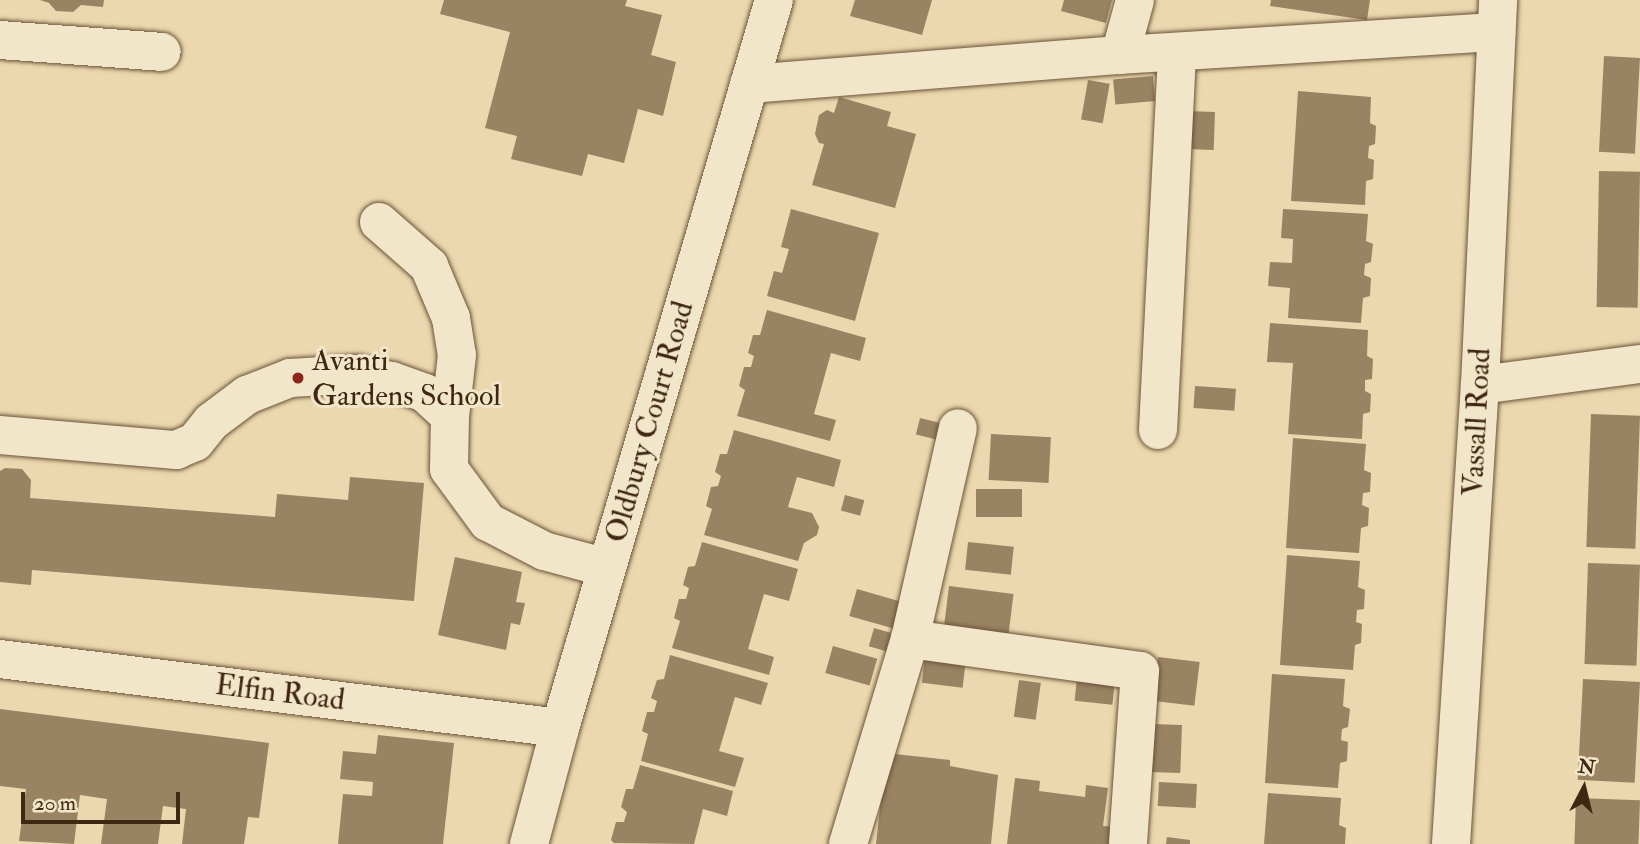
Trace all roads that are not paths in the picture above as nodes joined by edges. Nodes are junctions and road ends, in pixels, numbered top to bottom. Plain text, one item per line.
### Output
1 (774, 0) edge
2 (1135, 0) edge
3 (1497, 16) edge
4 (0, 40) edge
5 (162, 52) dead end
6 (1177, 52) junction
7 (1120, 55) junction
8 (749, 84) junction
9 (379, 222) dead end
10 (1640, 364) edge
11 (1480, 385) junction
12 (450, 416) junction
13 (958, 428) dead end
14 (1158, 430) dead end
15 (0, 435) edge
16 (607, 568) junction
17 (910, 639) junction
18 (0, 659) edge
19 (559, 728) junction
20 (529, 844) edge
21 (848, 844) edge
22 (1128, 844) edge
23 (1451, 844) edge

1 - 8 street, Oldbury Court Road
2 - 7 street
3 - 6 street
3 - 11 street, Vassall Road
4 - 5 street
6 - 7 street
6 - 14 street
7 - 8 street
8 - 16 street, Oldbury Court Road
9 - 12 street
10 - 11 street
11 - 23 street, Vassall Road
12 - 15 street
12 - 16 street
13 - 17 street
16 - 19 street, Oldbury Court Road
17 - 21 street
17 - 22 street
18 - 19 street, Elfin Road
19 - 20 street, Oldbury Court Road

